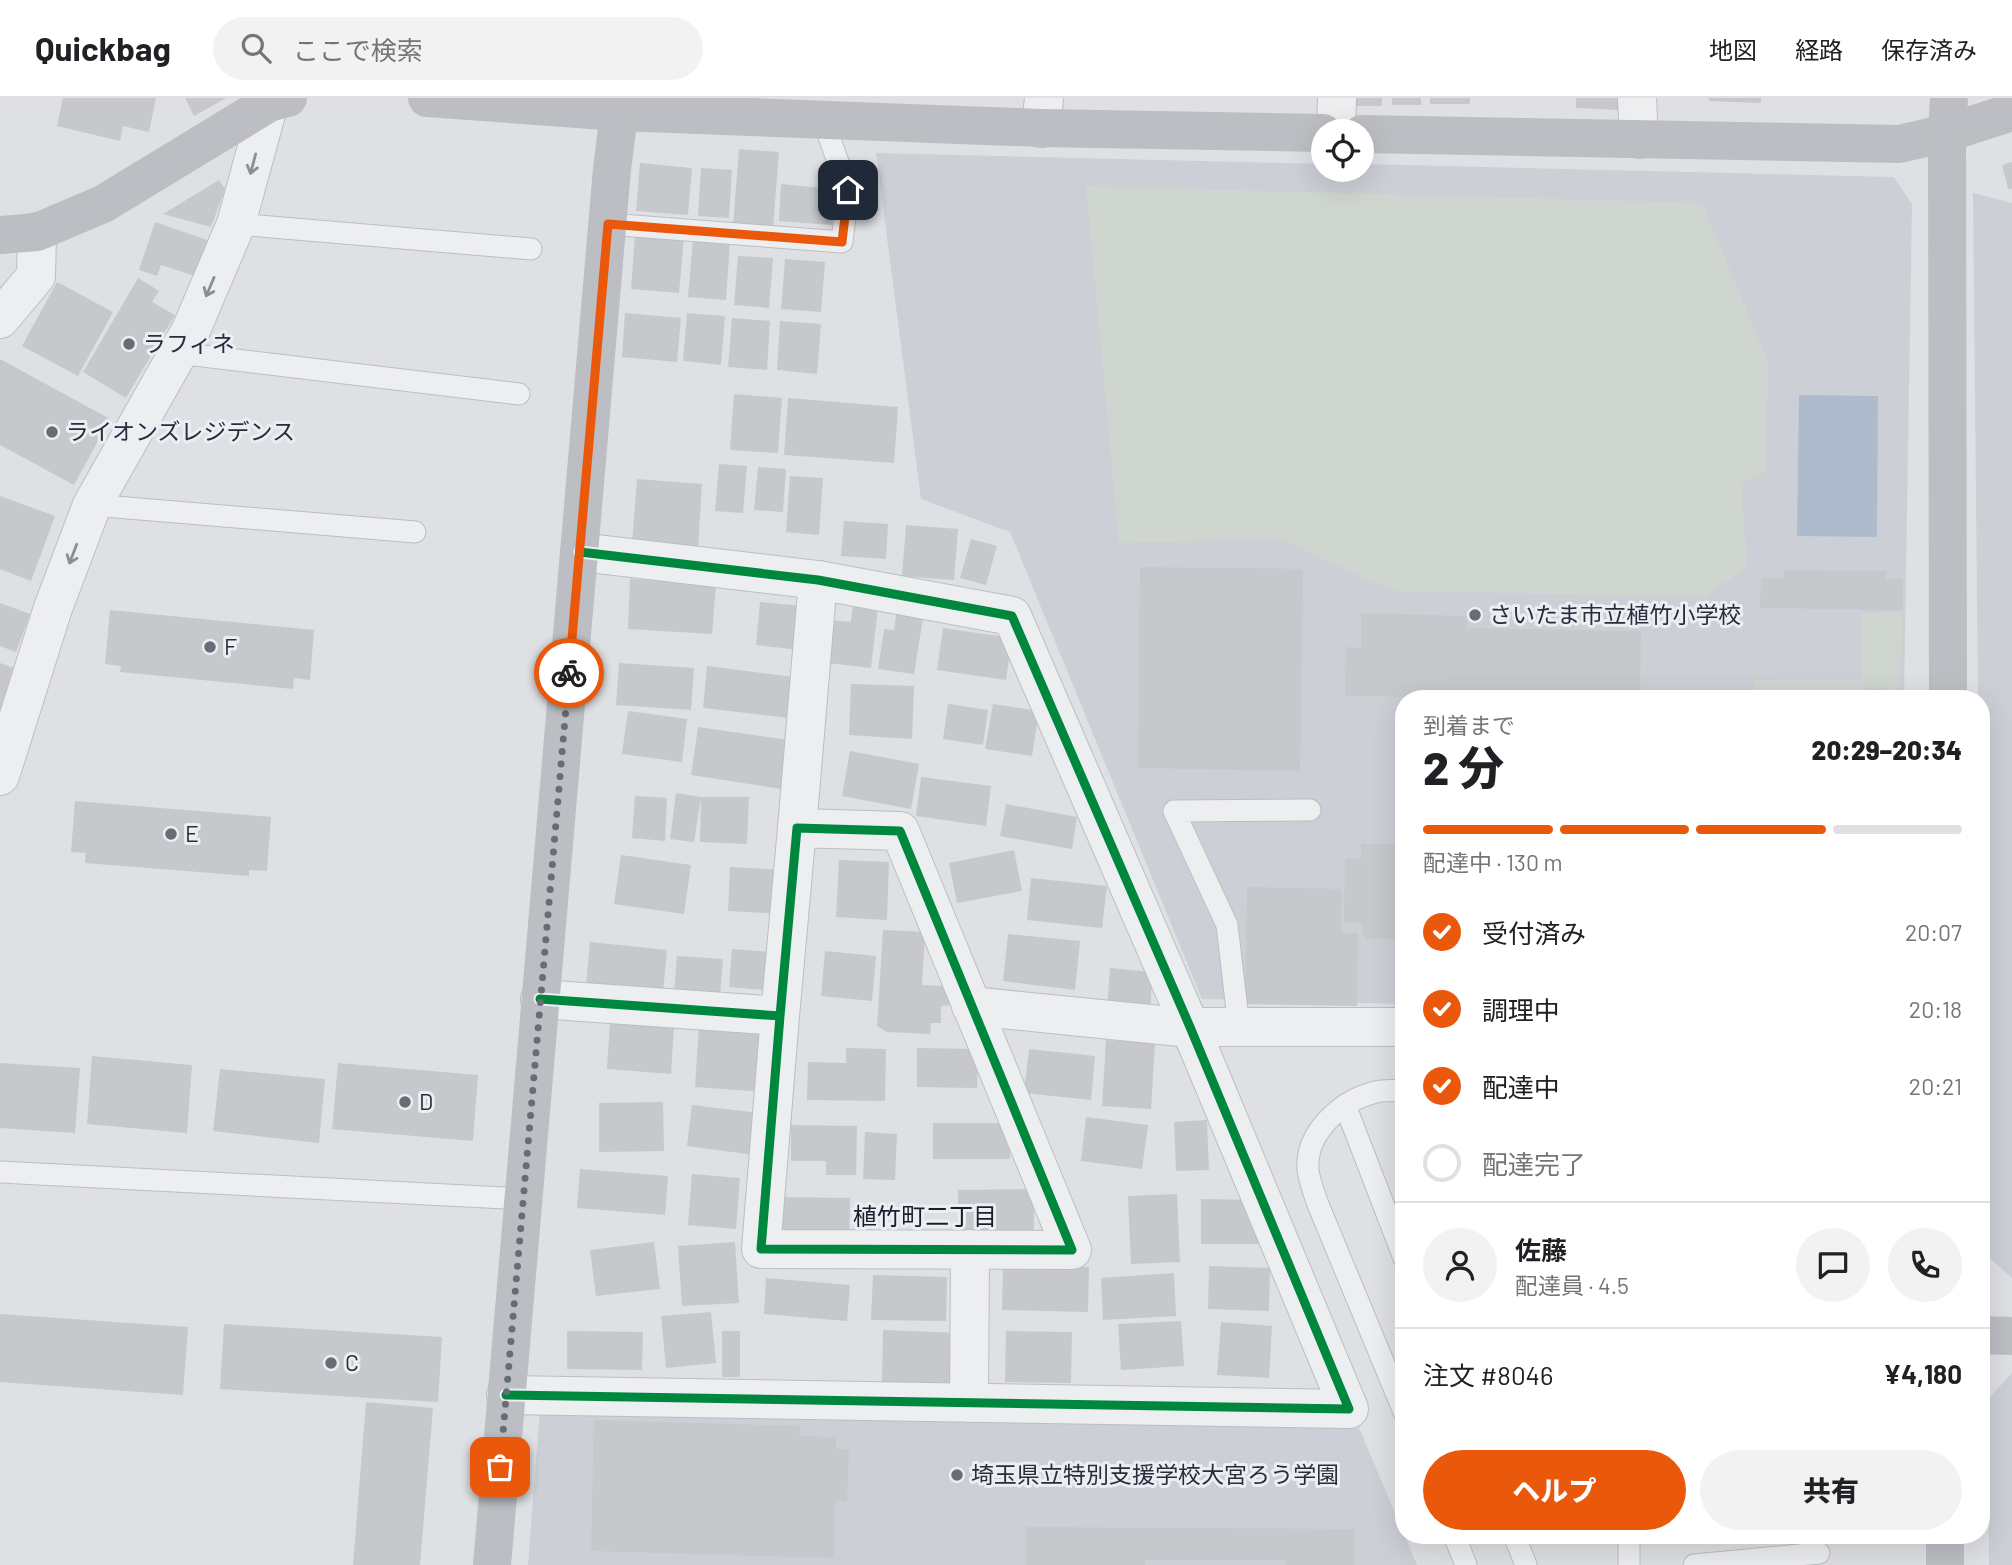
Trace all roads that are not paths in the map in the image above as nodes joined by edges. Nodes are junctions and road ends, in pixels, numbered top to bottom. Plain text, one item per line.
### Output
1 (427, 98) edge
2 (1336, 98) edge
3 (1637, 98) edge
4 (275, 100) edge
5 (620, 105) edge
6 (2012, 112) edge
7 (1042, 113) edge
8 (1948, 116) edge
9 (1336, 119) edge
10 (823, 120) junction
11 (1311, 132) edge
12 (1374, 134) edge
13 (1639, 139) junction
14 (236, 224) junction
15 (608, 224) junction
16 (18, 233) edge
17 (531, 249) dead end
18 (0, 319) edge
19 (178, 353) junction
20 (519, 394) dead end
21 (92, 505) junction
22 (415, 532) dead end
23 (580, 552) junction
24 (818, 580) junction
25 (1948, 690) edge
26 (0, 776) edge
27 (1310, 810) dead end
28 (797, 828) junction
29 (540, 999) junction
30 (971, 1006) junction
31 (780, 1016) junction
32 (1191, 1027) junction
33 (1239, 1027) junction
34 (1395, 1027) edge
35 (1395, 1091) edge
36 (1345, 1105) junction
37 (0, 1172) edge
38 (523, 1199) junction
39 (1395, 1235) edge
40 (970, 1249) junction
41 (1990, 1335) edge
42 (2012, 1336) edge
43 (1395, 1390) edge
44 (506, 1395) junction
45 (969, 1403) junction
46 (1458, 1544) edge
47 (1518, 1544) edge
48 (1629, 1544) edge
49 (1945, 1544) edge
50 (1819, 1551) edge
51 (1707, 1564) edge
52 (496, 1565) edge
53 (1466, 1565) edge
54 (1526, 1565) edge
55 (1629, 1565) edge
56 (1945, 1565) edge

1 - 5 street
2 - 9 street
3 - 13 street
4 -> 14 street
4 - 16 street
5 - 10 street
5 - 15 street
6 - 8 street
7 - 10 street
7 - 11 street
8 - 13 street
8 - 25 street
10 - 15 lane
12 - 13 street
14 - 17 lane
14 -> 19 street
15 - 23 street
16 - 18 street
19 - 20 lane
19 - 21 street
21 - 22 lane
21 -> 26 street
23 - 24 street
23 - 29 street
24 - 28 street
24 - 32 street
27 - 33 lane
28 - 30 street
28 - 31 street
29 - 31 street
29 - 38 street
30 - 32 street
30 - 40 street
31 - 40 street
32 - 33 street
32 - 45 street
33 - 34 street
35 - 36 lane
36 - 39 lane
36 - 43 lane
37 - 38 lane
38 - 44 street
40 - 45 street
41 - 42 street
44 - 45 street
44 - 52 street
46 - 53 lane
47 - 54 lane
48 - 55 lane
49 - 56 street
50 - 51 lane

